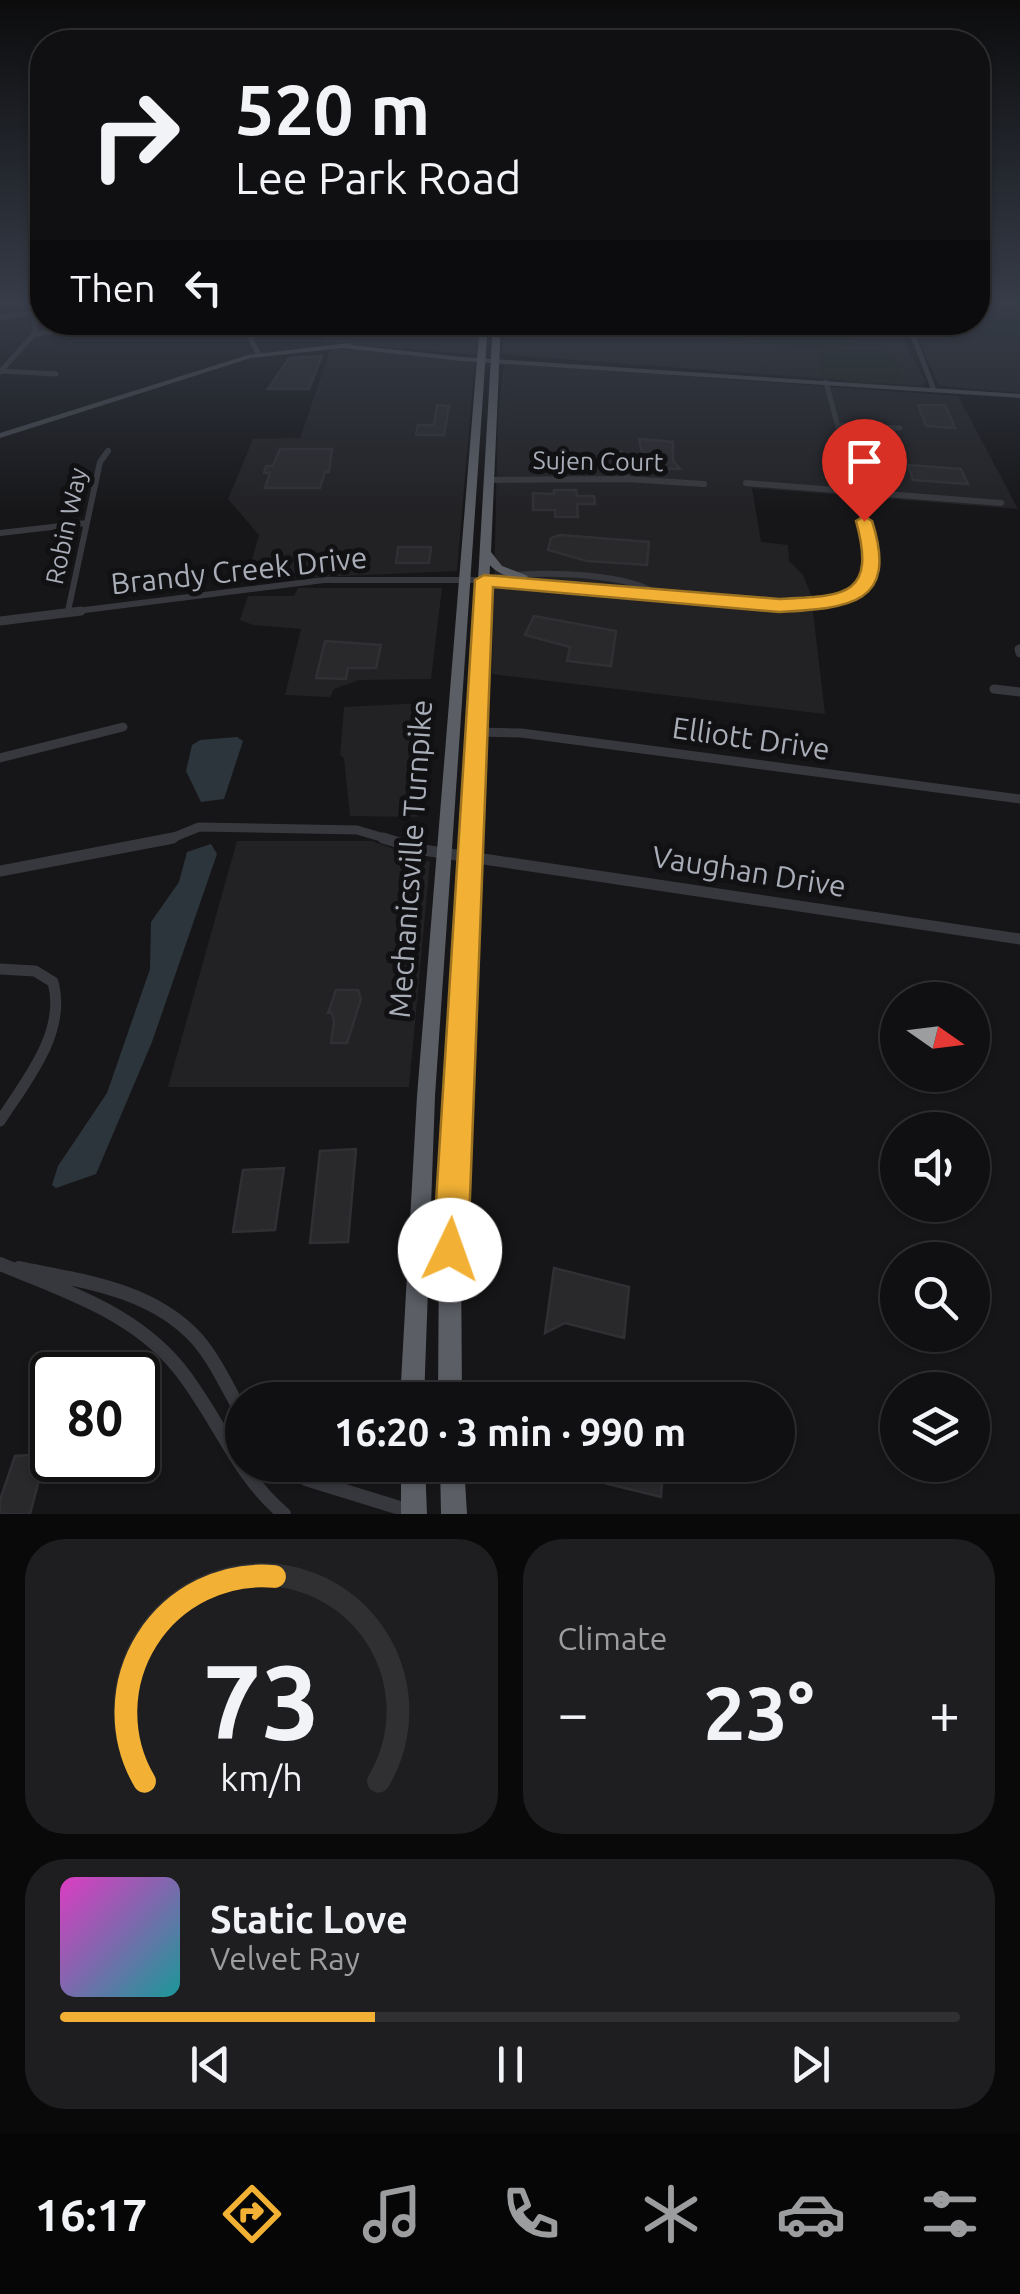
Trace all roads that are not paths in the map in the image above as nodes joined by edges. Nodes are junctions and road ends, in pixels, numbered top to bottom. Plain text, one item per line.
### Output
1 (0, 372) edge
2 (202, 372) edge
3 (483, 372) edge
4 (485, 372) edge
5 (679, 372) edge
6 (927, 372) edge
7 (56, 374) dead end
8 (826, 382) junction
9 (934, 390) junction
10 (1020, 396) edge
11 (838, 425) junction
12 (900, 428) dead end
13 (0, 436) edge
14 (108, 451) dead end
15 (621, 454) dead end
16 (846, 454) junction
17 (888, 457) dead end
18 (627, 479) junction
19 (490, 480) junction
20 (746, 483) dead end
21 (704, 484) dead end
22 (856, 492) junction
23 (1001, 502) dead end
24 (87, 523) junction
25 (0, 533) edge
26 (485, 551) junction
27 (522, 576) junction
28 (474, 580) junction
29 (656, 593) junction
30 (68, 611) junction
31 (0, 620) edge
32 (994, 689) dead end
33 (1020, 692) edge
34 (123, 728) dead end
35 (476, 732) junction
36 (0, 758) edge
37 (1020, 799) edge
38 (444, 850) junction
39 (470, 856) junction
40 (0, 871) edge
41 (1020, 939) edge
42 (0, 970) edge
43 (0, 1121) edge
44 (0, 1264) edge
45 (413, 1382) edge
46 (450, 1382) edge
47 (225, 1384) edge
48 (316, 1482) edge
49 (414, 1482) edge
50 (453, 1482) edge
51 (415, 1512) edge
52 (284, 1514) edge
53 (454, 1514) edge

1 - 7 street
2 - 13 main road
3 - 28 highway, Mechanicsville Turnpike
4 - 19 highway, Mechanicsville Turnpike
5 - 8 main road
6 - 9 street
8 - 9 main road
8 - 11 street
9 - 10 main road
11 - 12 street
11 - 16 street
14 - 24 street, Robin Way
15 - 18 street
16 - 17 street
16 - 22 street
18 - 19 street, Sujen Court
18 - 21 street, Sujen Court
19 - 26 highway, Mechanicsville Turnpike
20 - 22 street
22 - 23 street
22 - 29 street
24 - 25 street
24 - 30 street, Robin Way
26 - 27 highway
26 - 28 highway, Mechanicsville Turnpike
27 - 28 street
27 - 29 street
28 - 29 street
28 - 30 street, Brandy Creek Drive
28 - 35 highway, Mechanicsville Turnpike
28 - 38 highway, Mechanicsville Turnpike
30 - 31 street, Brandy Creek Drive
32 - 33 street
34 - 36 street
35 - 37 street, Elliott Drive
35 - 39 highway, Mechanicsville Turnpike
38 - 39 street, Vaughan Drive
38 - 40 street, Vaughan Drive
38 - 45 highway, Mechanicsville Turnpike
39 - 41 street, Vaughan Drive
39 - 46 highway, Mechanicsville Turnpike
42 - 43 street
44 - 47 street
44 - 52 street
48 - 51 street
49 - 51 highway
50 - 53 highway

